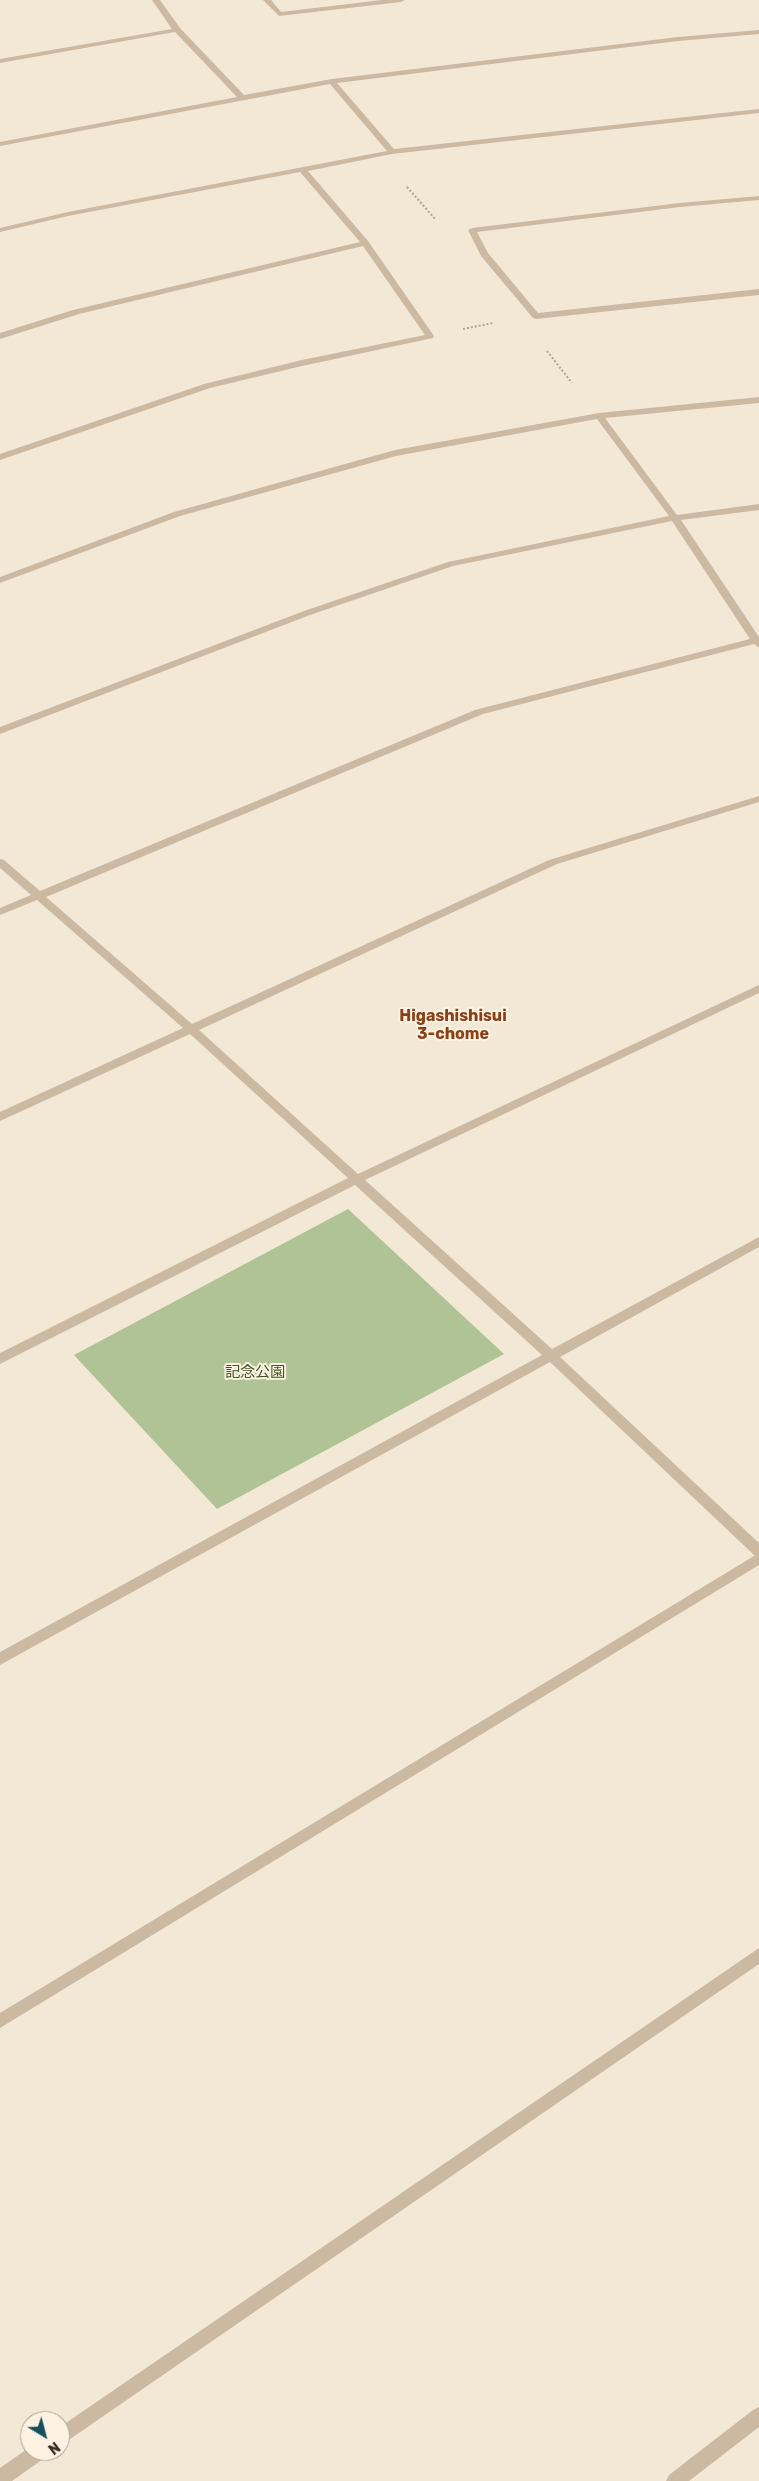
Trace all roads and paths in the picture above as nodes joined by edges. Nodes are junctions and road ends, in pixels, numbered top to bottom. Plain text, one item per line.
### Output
1 (156, 0) edge
2 (267, 0) edge
3 (401, 0) edge
4 (177, 30) junction
5 (759, 32) edge
6 (0, 61) edge
7 (332, 81) junction
8 (242, 98) junction
9 (759, 111) edge
10 (0, 144) edge
11 (392, 152) junction
12 (303, 170) junction
13 (759, 198) edge
14 (0, 230) edge
15 (365, 243) junction
16 (759, 292) edge
17 (536, 316) junction
18 (0, 336) edge
19 (430, 336) junction
20 (759, 400) edge
21 (599, 416) junction
22 (0, 456) edge
23 (759, 508) edge
24 (675, 518) junction
25 (0, 580) edge
26 (758, 642) edge
27 (0, 731) edge
28 (759, 799) edge
29 (0, 862) edge
30 (37, 897) junction
31 (0, 912) edge
32 (759, 990) edge
33 (190, 1028) junction
34 (0, 1117) edge
35 (355, 1180) junction
36 (759, 1241) edge
37 (551, 1356) junction
38 (0, 1359) edge
39 (759, 1552) edge
40 (759, 1558) edge
41 (0, 1659) edge
42 (759, 1955) edge
43 (0, 2021) edge
44 (759, 2416) edge
45 (70, 2430) edge
46 (25, 2461) edge
47 (0, 2478) edge
48 (675, 2481) edge

1 - 4 street
2 - 3 street
4 - 6 street
4 - 8 street
5 - 7 street
7 - 8 street
7 - 11 street
8 - 10 street
9 - 11 street
11 - 12 street
12 - 14 street
12 - 15 street
13 - 17 street
15 - 18 street
15 - 19 street
16 - 17 street
17 - 19 path
19 - 22 street
20 - 21 street
21 - 24 street
21 - 25 street
23 - 24 street
24 - 26 street
24 - 27 street
26 - 30 street
28 - 33 street
29 - 30 street
30 - 31 street
30 - 33 street
32 - 35 street
33 - 34 street
33 - 35 street
35 - 37 street
35 - 38 street
36 - 37 street
37 - 39 street
37 - 41 street
40 - 43 street
42 - 45 street
44 - 48 street
46 - 47 street

